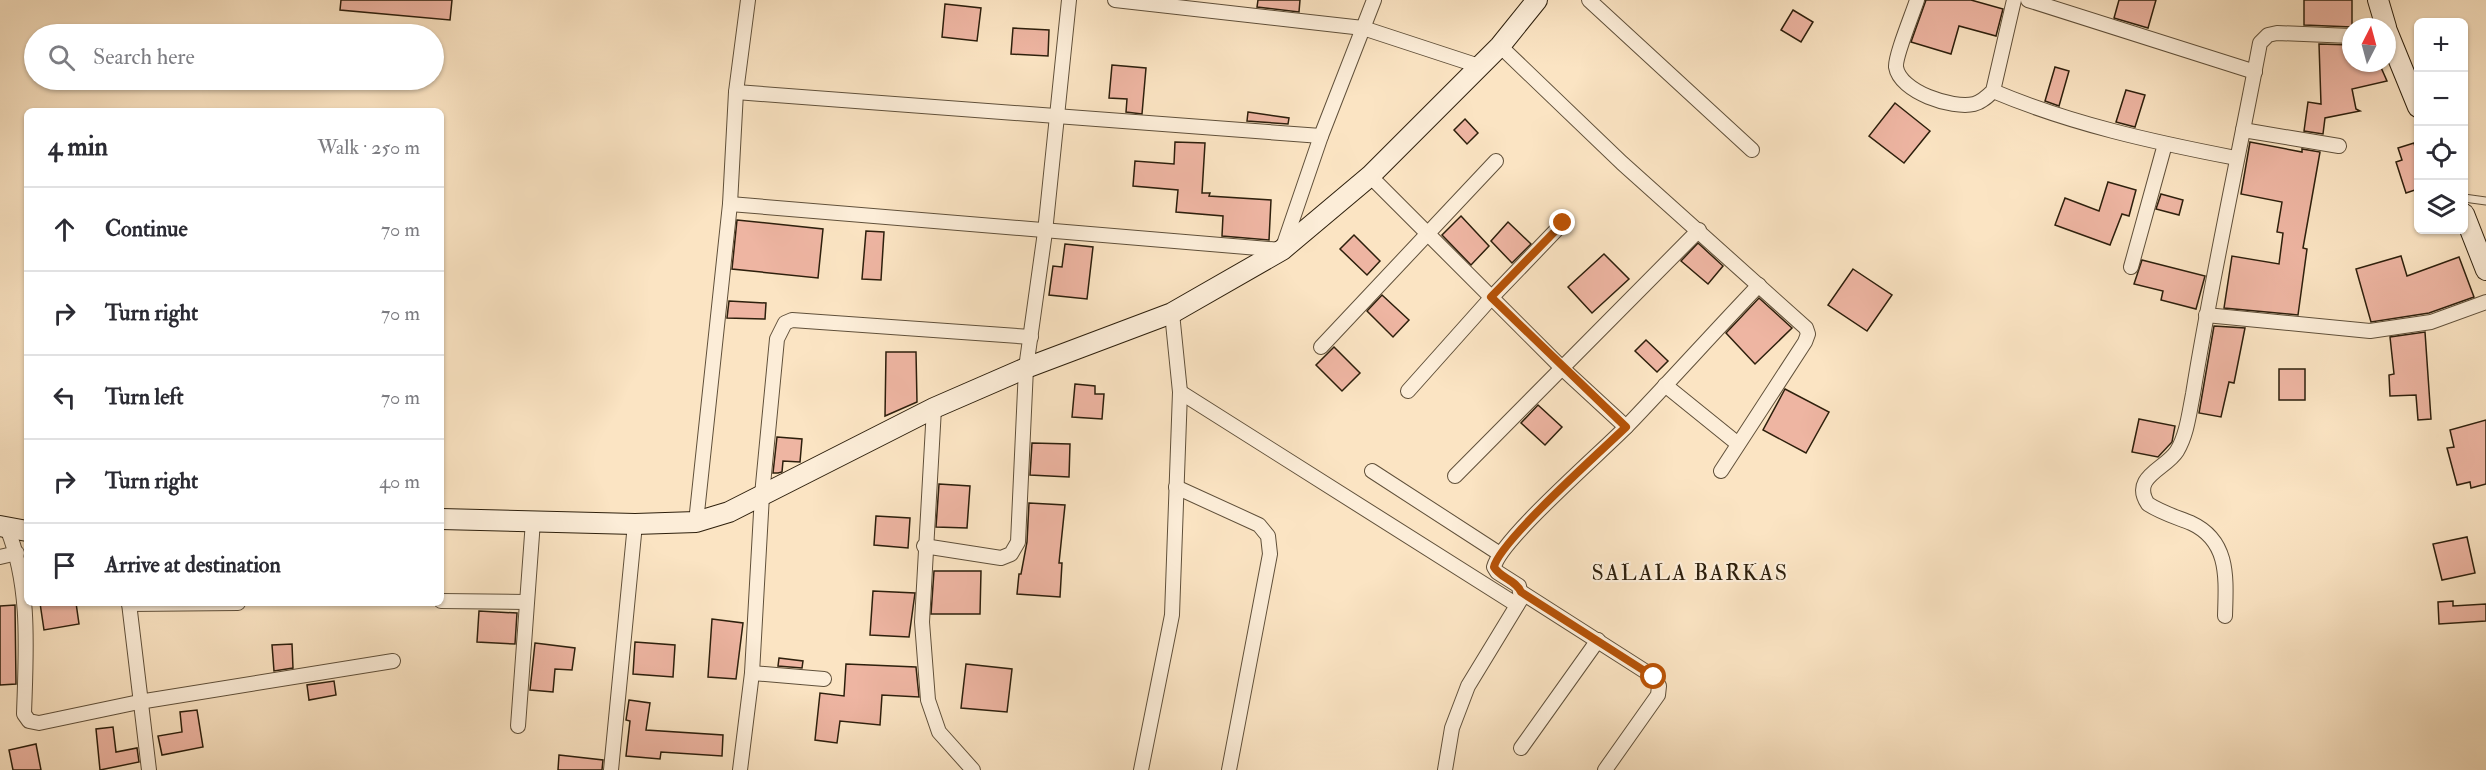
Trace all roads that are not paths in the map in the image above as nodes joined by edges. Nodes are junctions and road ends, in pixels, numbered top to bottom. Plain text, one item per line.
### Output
1 (748, 0) edge
2 (1069, 0) edge
3 (1115, 0) edge
4 (1374, 0) edge
5 (1537, 0) edge
6 (1589, 0) edge
7 (1917, 0) edge
8 (2014, 0) edge
9 (2028, 0) edge
10 (2378, 0) edge
11 (2383, 18) edge
12 (1363, 28) junction
13 (2342, 36) edge
14 (1500, 46) junction
15 (2396, 54) edge
16 (1479, 66) junction
17 (2255, 72) junction
18 (1993, 91) junction
19 (736, 92) junction
20 (2414, 97) edge
21 (1057, 115) junction
22 (2243, 130) junction
23 (1321, 136) junction
24 (2164, 144) junction
25 (2339, 146) dead end
26 (1752, 150) dead end
27 (2236, 158) junction
28 (1496, 161) dead end
29 (1370, 176) junction
30 (2468, 199) edge
31 (2486, 201) edge
32 (730, 204) junction
33 (1563, 223) dead end
34 (2468, 226) edge
35 (1700, 230) junction
36 (1045, 232) junction
37 (1427, 236) junction
38 (1282, 250) junction
39 (2131, 267) dead end
40 (2486, 270) edge
41 (1759, 285) junction
42 (1491, 297) junction
43 (2486, 303) edge
44 (1172, 313) junction
45 (2206, 315) junction
46 (1031, 337) junction
47 (1321, 347) dead end
48 (1026, 368) junction
49 (1562, 368) junction
50 (1665, 385) junction
51 (1180, 392) junction
52 (1408, 392) dead end
53 (934, 408) junction
54 (1626, 427) junction
55 (1738, 444) junction
56 (1372, 471) dead end
57 (1721, 471) dead end
58 (1455, 476) dead end
59 (1176, 487) junction
60 (762, 495) junction
61 (444, 519) edge
62 (533, 521) junction
63 (696, 522) junction
64 (634, 524) junction
65 (4, 527) edge
66 (24, 530) edge
67 (924, 546) junction
68 (17, 553) junction
69 (1500, 554) junction
70 (0, 557) edge
71 (24, 598) edge
72 (1519, 598) junction
73 (444, 601) edge
74 (526, 602) junction
75 (24, 606) edge
76 (129, 606) edge
77 (2225, 616) dead end
78 (1598, 640) junction
79 (393, 661) dead end
80 (752, 673) junction
81 (824, 679) dead end
82 (140, 702) junction
83 (518, 726) dead end
84 (1521, 748) dead end
85 (149, 770) edge
86 (610, 770) edge
87 (740, 770) edge
88 (972, 770) edge
89 (1141, 770) edge
90 (1229, 770) edge
91 (1445, 770) edge
92 (1605, 770) edge

1 - 19 street
2 - 21 street
3 - 12 street
4 - 12 street
5 - 14 street
6 - 26 street
7 - 18 street
8 - 18 street
9 - 17 street
10 - 11 street
12 - 16 street
12 - 23 street
13 - 17 street
14 - 16 street
14 - 35 street
15 - 20 street
16 - 29 street
17 - 22 street
18 - 24 street
19 - 21 street
19 - 32 street
21 - 23 street
21 - 36 street
22 - 25 street
22 - 27 street
23 - 38 street
24 - 27 street
24 - 39 street
27 - 45 street
28 - 37 street
29 - 37 street
29 - 38 street
30 - 31 lane
32 - 36 street
32 - 63 street
33 - 42 street
34 - 40 street
35 - 41 street
35 - 49 street
36 - 38 street
36 - 46 street
37 - 42 street
37 - 47 street
38 - 44 street
41 - 50 street
41 - 55 street
42 - 49 street
42 - 52 street
43 - 45 street
44 - 48 street
44 - 51 street
45 - 77 street
46 - 48 street
46 - 60 street
48 - 53 street
48 - 67 street
49 - 54 street
49 - 58 street
50 - 54 street
50 - 55 street
51 - 59 street
51 - 72 street
53 - 60 street
53 - 67 street
54 - 69 street
55 - 57 street
56 - 69 street
59 - 89 street
59 - 90 street
60 - 63 street
60 - 80 street
61 - 62 street
62 - 64 street
62 - 74 street
63 - 64 street
64 - 86 street
65 - 66 street
65 - 68 street
67 - 88 street
68 - 70 street
68 - 71 street
69 - 72 street
72 - 78 street
72 - 91 street
73 - 74 street
74 - 83 street
75 - 82 street
76 - 82 street
78 - 84 street
78 - 92 street
79 - 82 street
80 - 81 street
80 - 87 street
82 - 85 street

